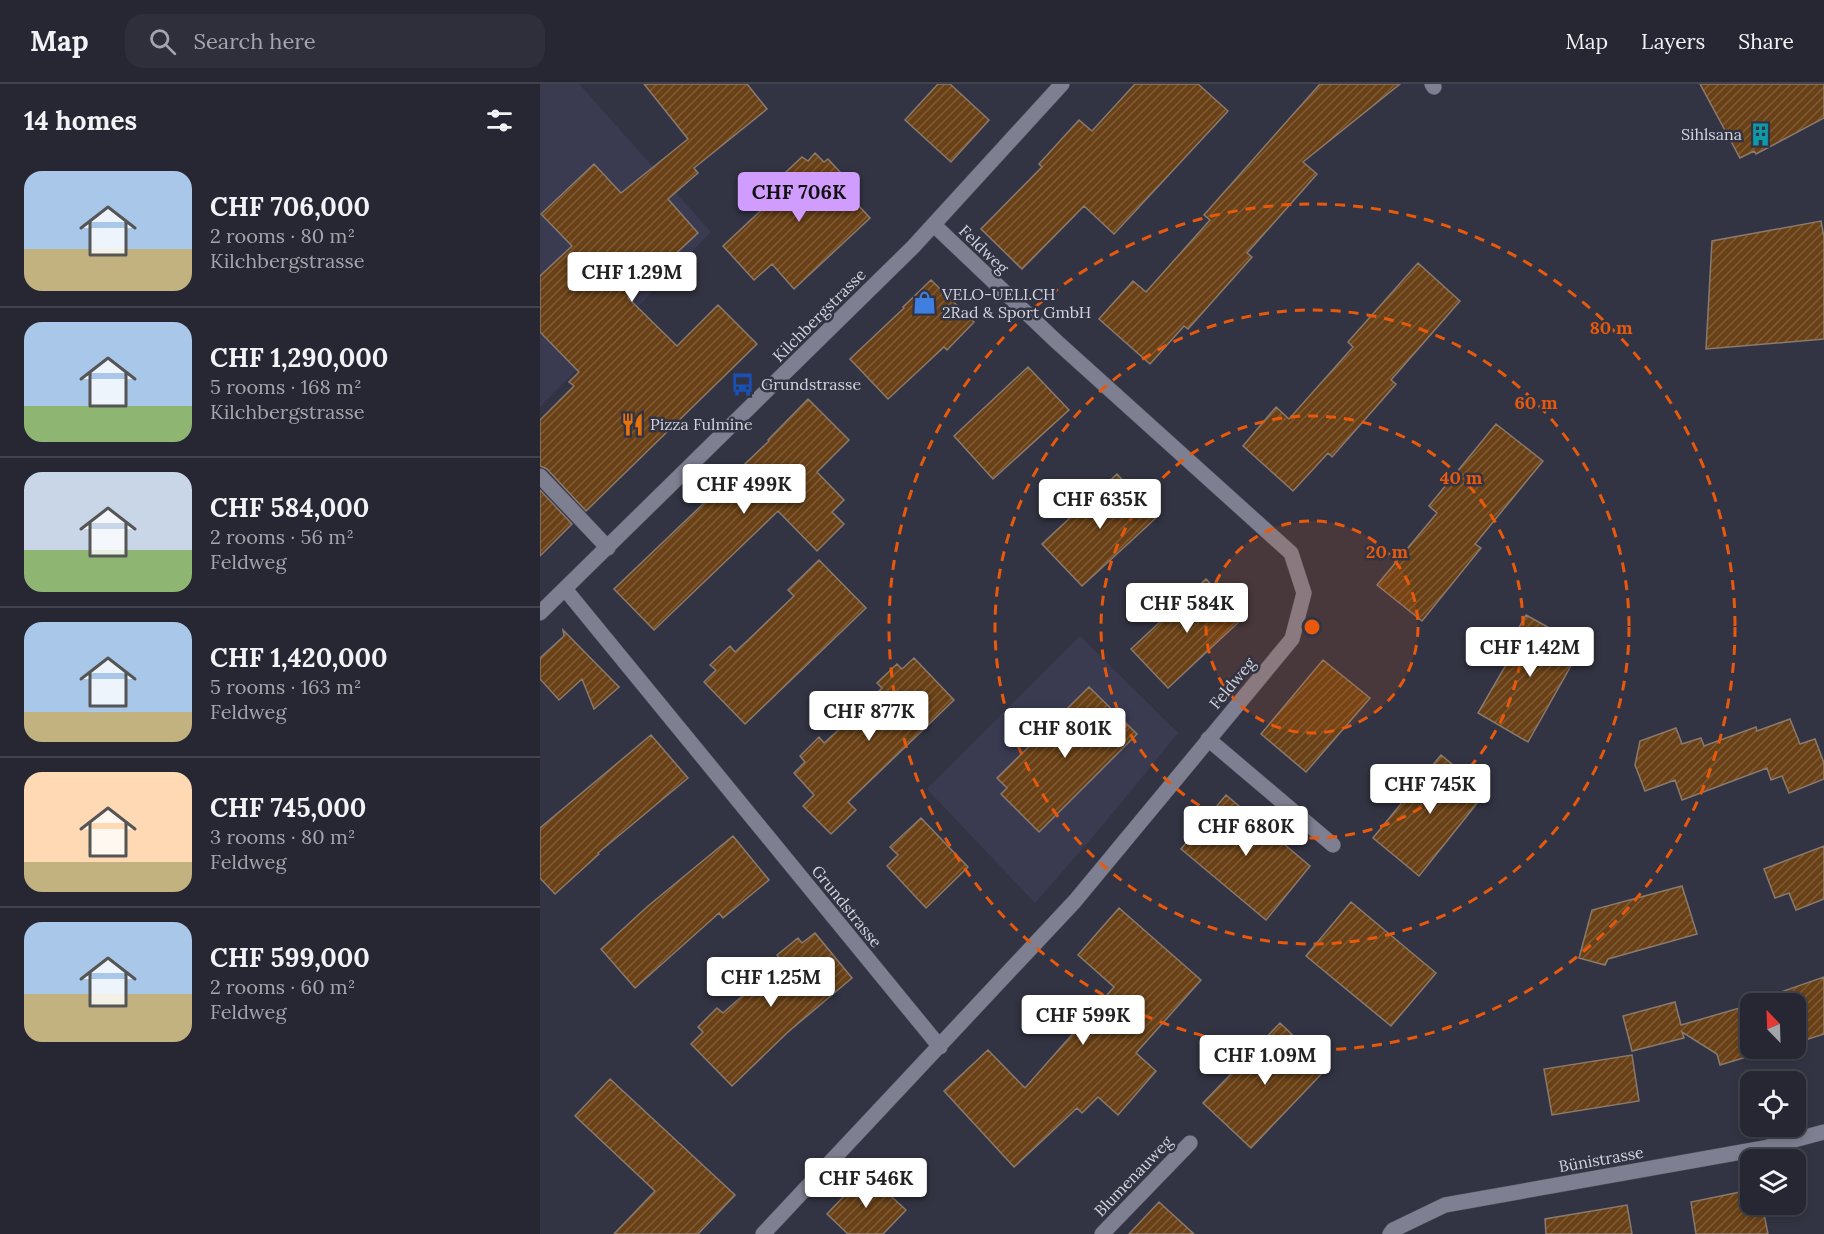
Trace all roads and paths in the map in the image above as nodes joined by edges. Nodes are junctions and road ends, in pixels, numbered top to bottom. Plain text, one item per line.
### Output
1 (1062, 84) edge
2 (934, 225) junction
3 (540, 476) edge
4 (608, 548) junction
5 (565, 589) junction
6 (540, 613) edge
7 (1208, 739) junction
8 (1333, 845) dead end
9 (940, 1047) junction
10 (1824, 1132) edge
11 (1190, 1143) dead end
12 (763, 1234) edge
13 (1102, 1234) edge
14 (1390, 1234) edge

1 - 2 street, Kilchbergstrasse
2 - 4 street, Kilchbergstrasse
2 - 7 street, Feldweg
3 - 4 street
4 - 5 street, Kilchbergstrasse
5 - 6 street, Kilchbergstrasse
5 - 9 street, Grundstrasse
7 - 8 street
7 - 9 street, Feldweg
9 - 12 street
10 - 14 street, Bünistrasse
11 - 13 street, Blumenauweg

